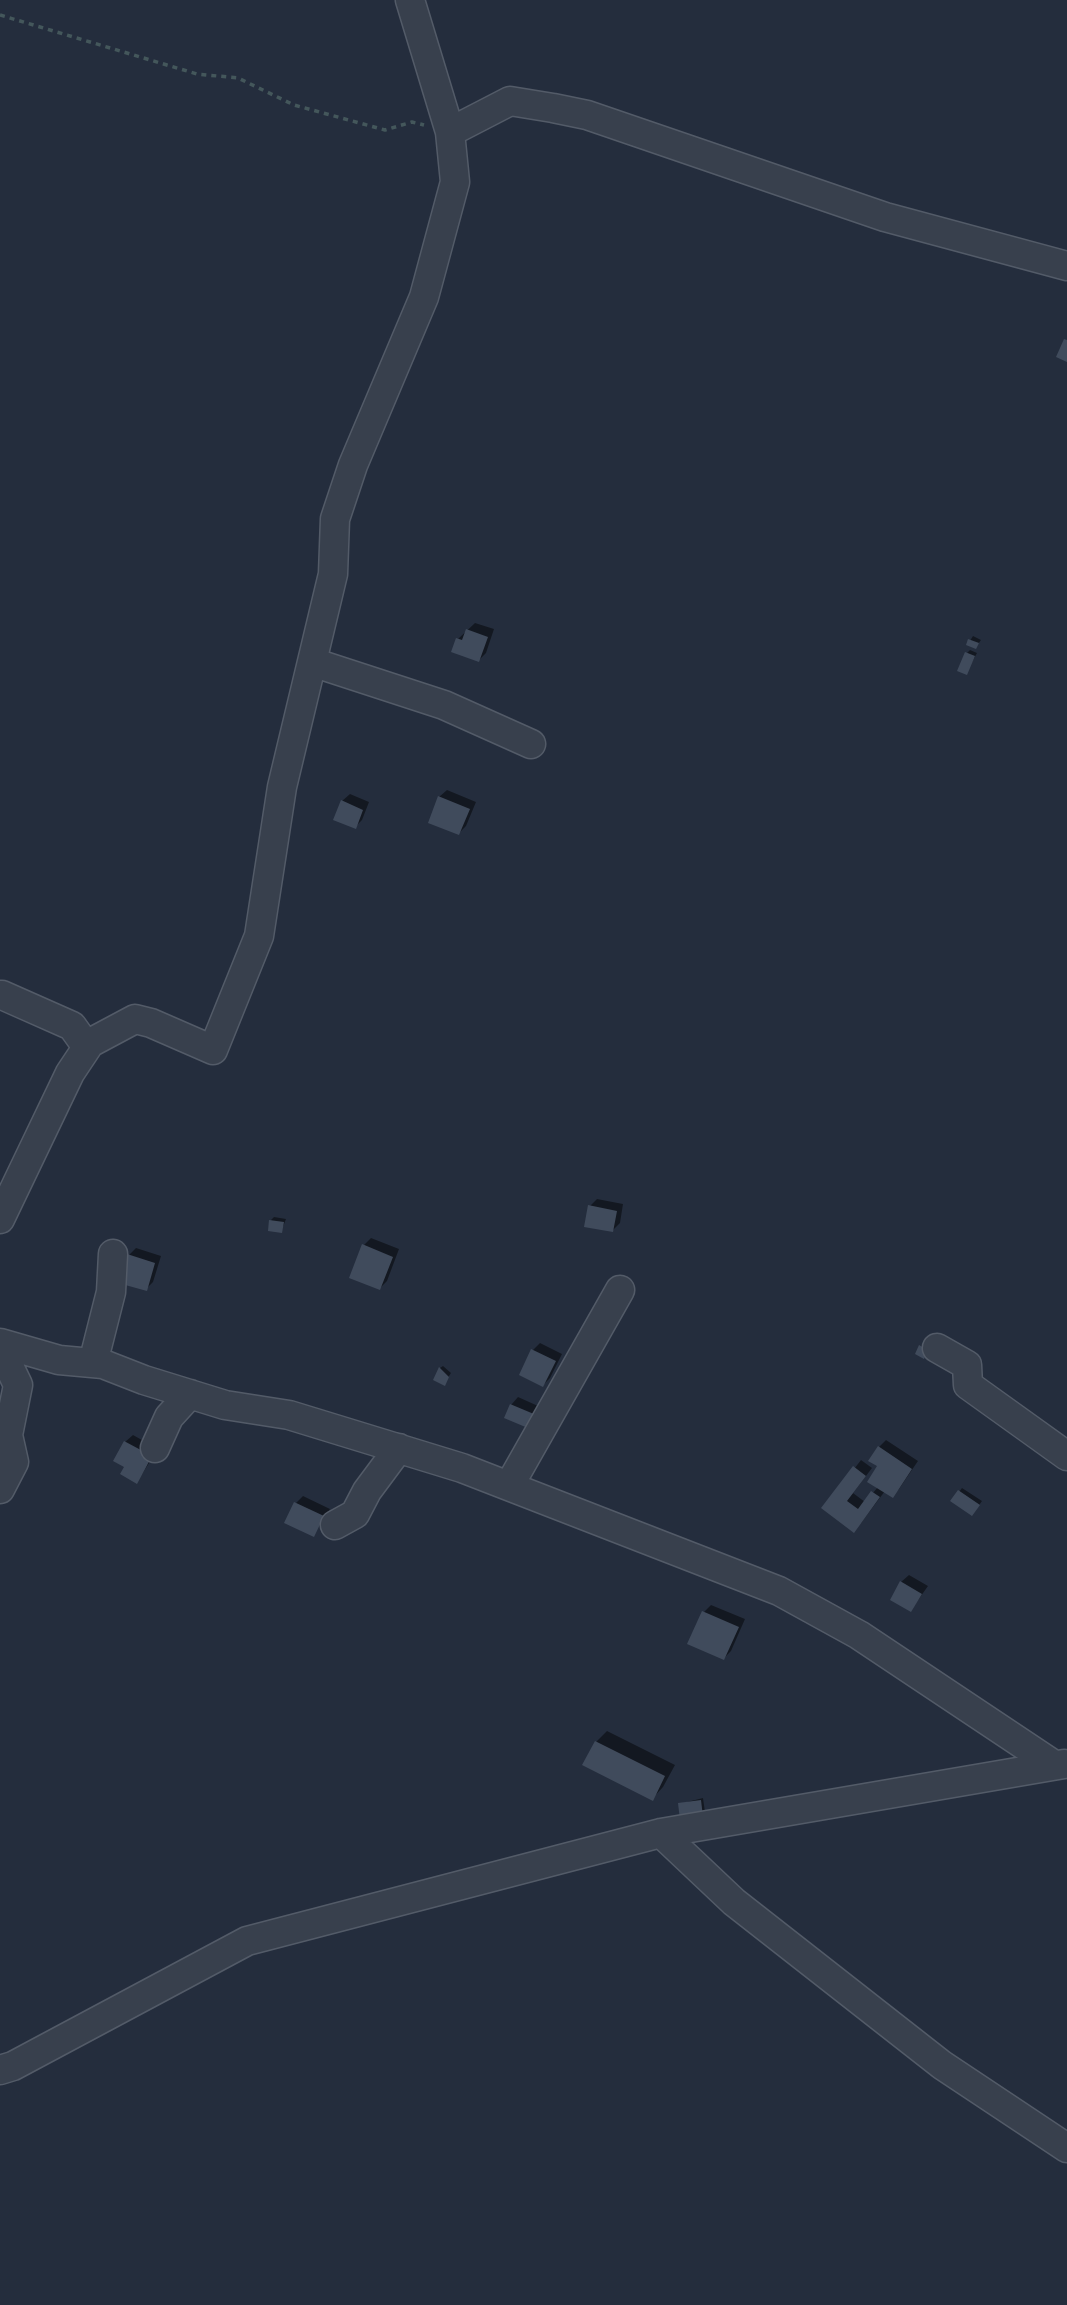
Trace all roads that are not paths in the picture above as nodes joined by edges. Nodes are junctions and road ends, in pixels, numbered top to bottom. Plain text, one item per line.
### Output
1 (410, 0) edge
2 (450, 132) junction
3 (1067, 266) edge
4 (312, 662) junction
5 (530, 744) dead end
6 (2, 995) dead end
7 (87, 1048) junction
8 (0, 1219) edge
9 (113, 1254) dead end
10 (620, 1290) dead end
11 (7, 1346) edge
12 (937, 1348) dead end
13 (93, 1363) junction
14 (190, 1394) junction
15 (155, 1448) dead end
16 (399, 1448) junction
17 (1067, 1456) edge
18 (509, 1486) junction
19 (0, 1489) edge
20 (335, 1525) dead end
21 (1061, 1764) edge
22 (661, 1833) junction
23 (0, 2070) edge
24 (1067, 2148) edge

1 - 2 street
2 - 3 street
2 - 4 street
4 - 5 street
4 - 7 street
6 - 7 street
7 - 8 street
9 - 13 street
10 - 18 street
11 - 13 street
11 - 19 street
12 - 17 street
13 - 14 street
14 - 15 street
14 - 16 street
16 - 18 street
16 - 20 street
18 - 21 street
21 - 22 street
22 - 23 street
22 - 24 street

